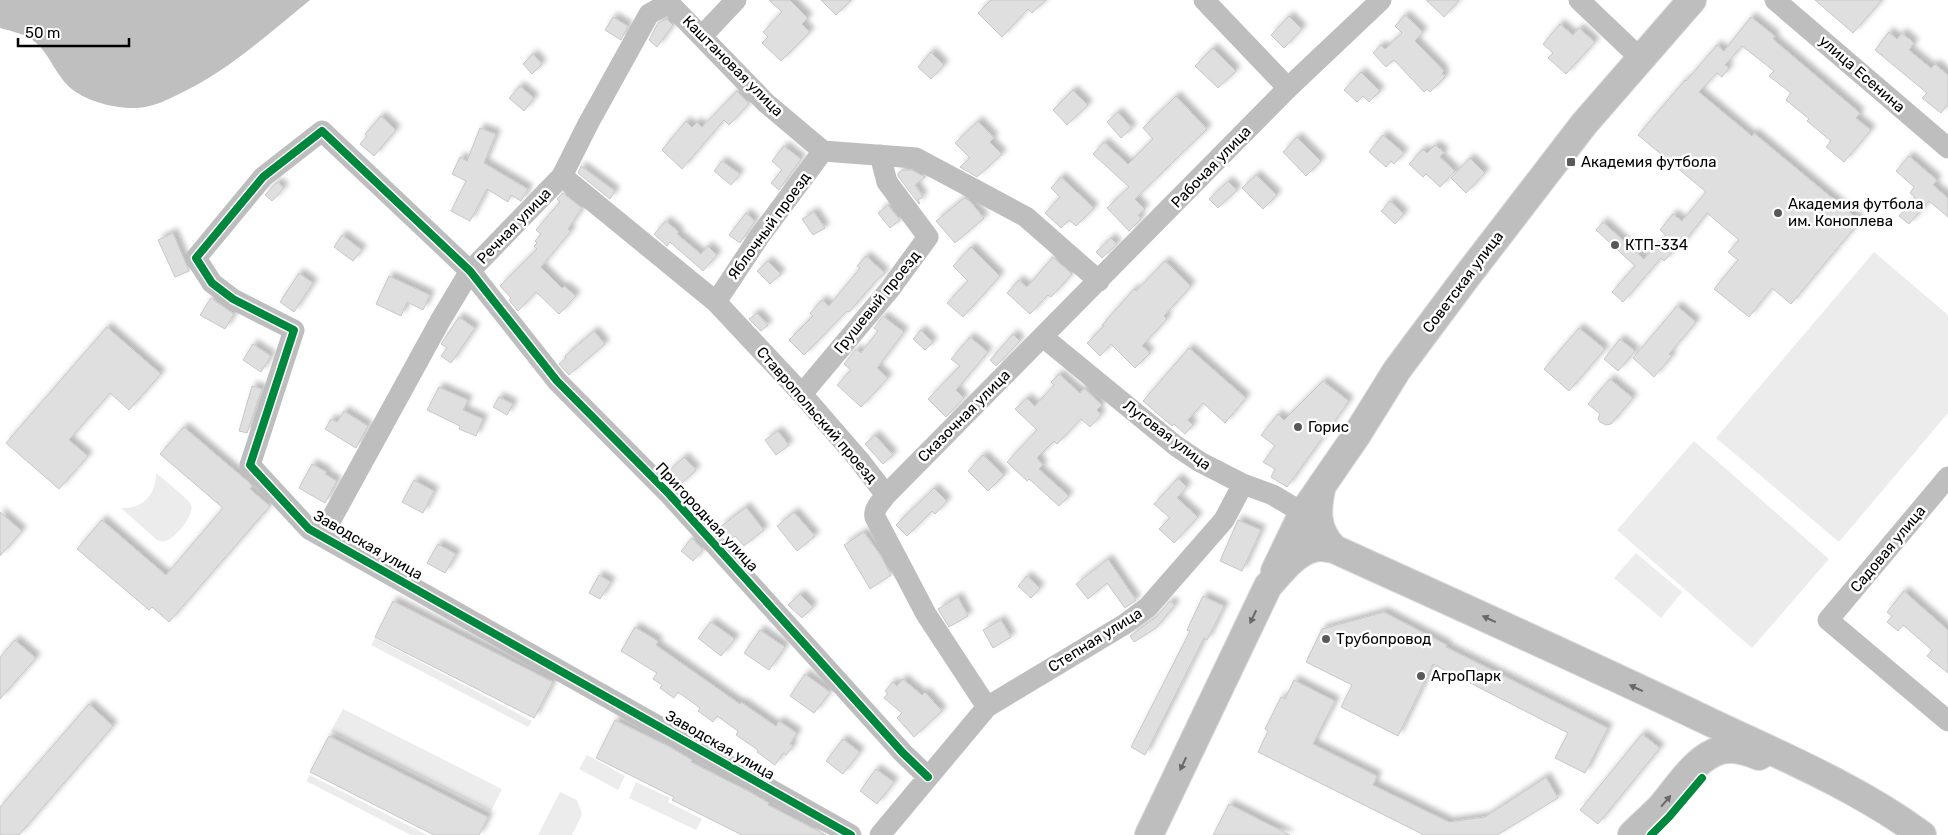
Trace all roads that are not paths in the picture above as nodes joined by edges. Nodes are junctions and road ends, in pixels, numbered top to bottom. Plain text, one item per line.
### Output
1 (736, 0) edge
2 (1204, 0) edge
3 (1381, 0) edge
4 (1579, 0) edge
5 (1692, 0) edge
6 (1775, 0) edge
7 (667, 1) edge
8 (702, 36) junction
9 (1641, 59) junction
10 (1288, 88) junction
11 (322, 131) joint
12 (1948, 148) edge
13 (824, 151) junction
14 (880, 155) junction
15 (562, 176) junction
16 (470, 271) junction
17 (1100, 281) junction
18 (716, 302) junction
19 (1043, 337) junction
20 (802, 394) junction
21 (1948, 477) edge
22 (1322, 483) junction
23 (1243, 484) junction
24 (886, 495) junction
25 (1303, 513) junction
26 (322, 536) junction
27 (1334, 548) junction
28 (1268, 586) junction
29 (1667, 702) junction
30 (987, 707) junction
31 (1948, 721) edge
32 (1692, 770) junction
33 (928, 777) junction
34 (1854, 791) junction
35 (850, 835) edge
36 (880, 835) edge
37 (1149, 835) edge
38 (1632, 835) edge
39 (1922, 835) edge

1 - 8 street
2 - 10 street
3 - 10 street, Рабочая улица
4 - 9 street
5 - 9 main road, Советская улица
6 - 12 street, улица Есенина
7 - 8 street, Каштановая улица
7 - 15 street, Речная улица
8 - 13 street, Каштановая улица
9 - 22 main road, Советская улица
10 - 17 street, Рабочая улица
11 - 16 street, Пригородная улица
11 - 26 street, Заводская улица
13 - 14 street
13 - 18 street, Яблочный проезд
14 - 17 street
14 - 20 street, Грушевый проезд
15 - 16 street, Речная улица
15 - 18 street, Ставропольский проезд
16 - 26 street, Речная улица
16 - 33 street, Пригородная улица
17 - 19 street, Рабочая улица
18 - 20 street, Ставропольский проезд
19 - 23 street, Луговая улица
19 - 24 street, Сказочная улица
20 - 24 street, Ставропольский проезд
21 - 31 street, Садовая улица
22 - 25 main road, Советская улица
22 - 27 main road
23 - 25 street, Луговая улица
23 - 30 street, Степная улица
24 - 30 street, Ставропольский проезд
25 - 28 main road, Советская улица
26 - 35 street, Заводская улица
27 - 28 main road
29 -> 27 main road
28 -> 37 main road
29 - 32 main road
29 - 34 main road
30 - 33 street, Степная улица
32 - 34 main road
38 -> 32 main road
33 - 36 street, Степная улица
34 - 39 main road

